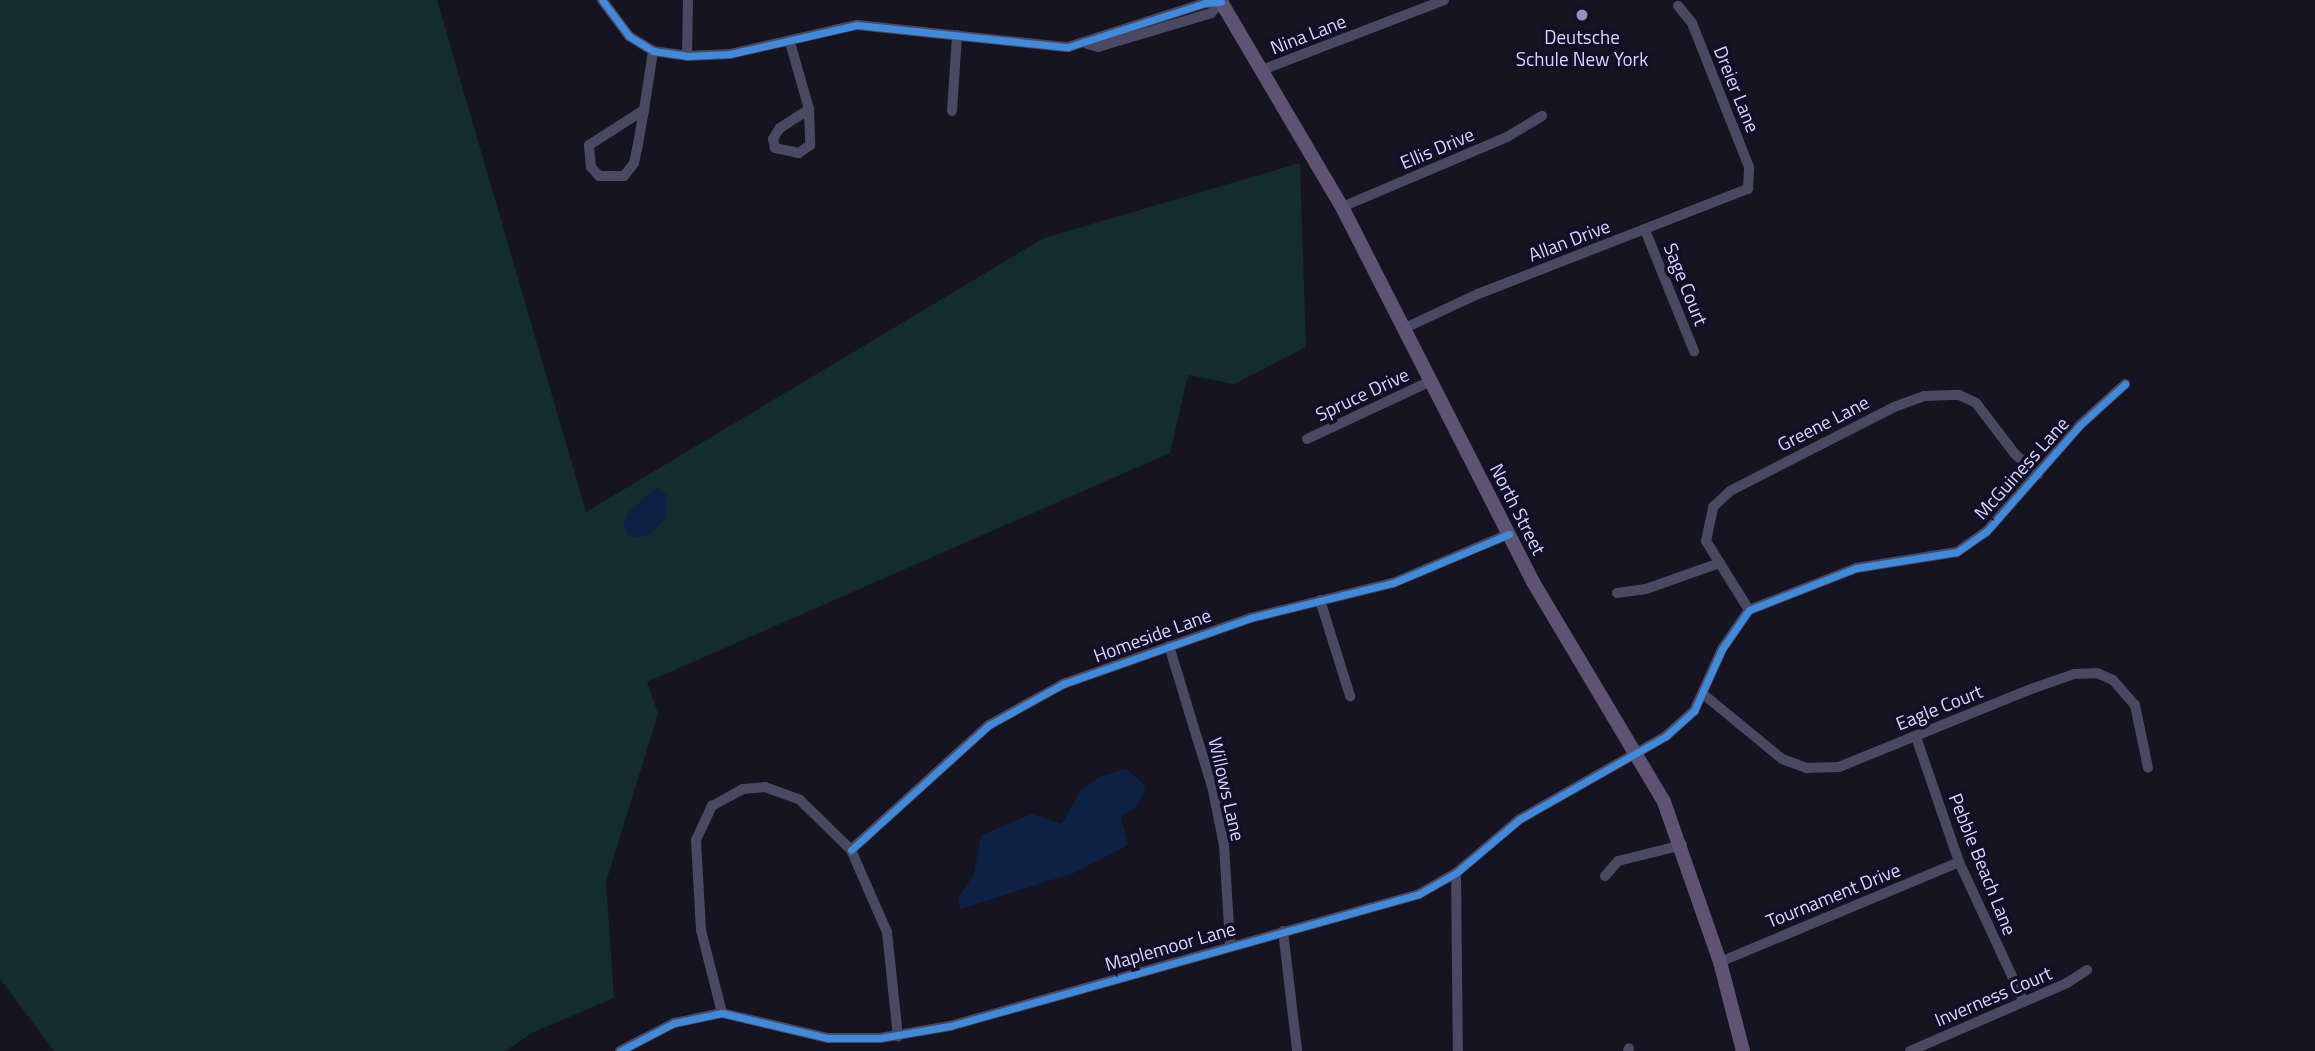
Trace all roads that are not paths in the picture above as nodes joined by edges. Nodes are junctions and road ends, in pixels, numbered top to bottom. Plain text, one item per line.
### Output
1 (602, 0) edge
2 (688, 0) edge
3 (1444, 0) edge
4 (1220, 1) edge
5 (1678, 6) dead end
6 (957, 34) junction
7 (790, 42) junction
8 (653, 51) junction
9 (687, 56) junction
10 (1262, 70) junction
11 (809, 109) junction
12 (644, 110) junction
13 (952, 111) dead end
14 (1542, 116) dead end
15 (1748, 189) joint
16 (1342, 207) junction
17 (1645, 230) junction
18 (1405, 328) junction
19 (1694, 351) dead end
20 (1431, 381) junction
21 (2125, 384) dead end
22 (1307, 439) dead end
23 (2038, 475) junction
24 (1509, 534) junction
25 (1717, 564) junction
26 (1617, 593) dead end
27 (1320, 600) junction
28 (1749, 610) junction
29 (1169, 646) junction
30 (1703, 694) junction
31 (1350, 696) dead end
32 (1916, 737) junction
33 (1638, 753) junction
34 (2148, 768) dead end
35 (1682, 845) junction
36 (851, 850) junction
37 (1959, 862) junction
38 (1456, 873) junction
39 (1605, 876) dead end
40 (1283, 931) junction
41 (1230, 944) junction
42 (1720, 962) junction
43 (2087, 970) dead end
44 (2024, 1002) junction
45 (722, 1013) junction
46 (898, 1036) junction
47 (828, 1038) junction
48 (621, 1051) edge
49 (825, 1051) edge
50 (1297, 1051) edge
51 (1458, 1051) edge
52 (1743, 1051) edge
53 (1910, 1051) edge

1 - 8 street
2 - 9 street
3 - 10 street, Nina Lane
4 - 6 street
4 - 10 main road, North Street
5 - 15 street, Dreier Lane
6 - 7 street
6 - 13 street
7 - 9 street
7 - 11 street
8 - 9 street
8 - 12 street
10 - 16 main road, North Street
11 - 11 street
12 - 12 street
14 - 16 street, Ellis Drive
15 - 17 street, Allan Drive
16 - 18 main road, North Street
17 - 18 street, Allan Drive
17 - 19 street, Sage Court
18 - 20 main road, North Street
20 - 22 street, Spruce Drive
20 - 24 main road, North Street
21 - 23 street, McGuiness Lane
23 - 25 street, Greene Lane
23 - 28 street, McGuiness Lane
24 - 27 street, Homeside Lane
24 - 33 main road, North Street
25 - 26 street
25 - 28 street, Greene Lane
27 - 29 street, Homeside Lane
27 - 31 street
28 - 30 street
29 - 36 street, Homeside Lane
29 - 41 street, Willows Lane
30 - 32 street, Eagle Court
30 - 33 street
32 - 34 street, Eagle Court
32 - 37 street, Pebble Beach Lane
33 - 35 main road, North Street
33 - 38 street, Maplemoor Lane
35 - 39 street
35 - 42 main road, North Street
36 - 45 street
36 - 46 street
37 - 42 street, Tournament Drive
37 - 44 street, Pebble Beach Lane
38 - 40 street, Maplemoor Lane
38 - 51 street
40 - 41 street, Maplemoor Lane
40 - 50 street
41 - 46 street, Maplemoor Lane
42 - 52 main road, North Street
43 - 44 street, Inverness Court
44 - 53 street, Inverness Court
45 - 47 street, Maplemoor Lane
45 - 48 street, Maplemoor Lane
46 - 47 street, Maplemoor Lane
47 - 49 street

